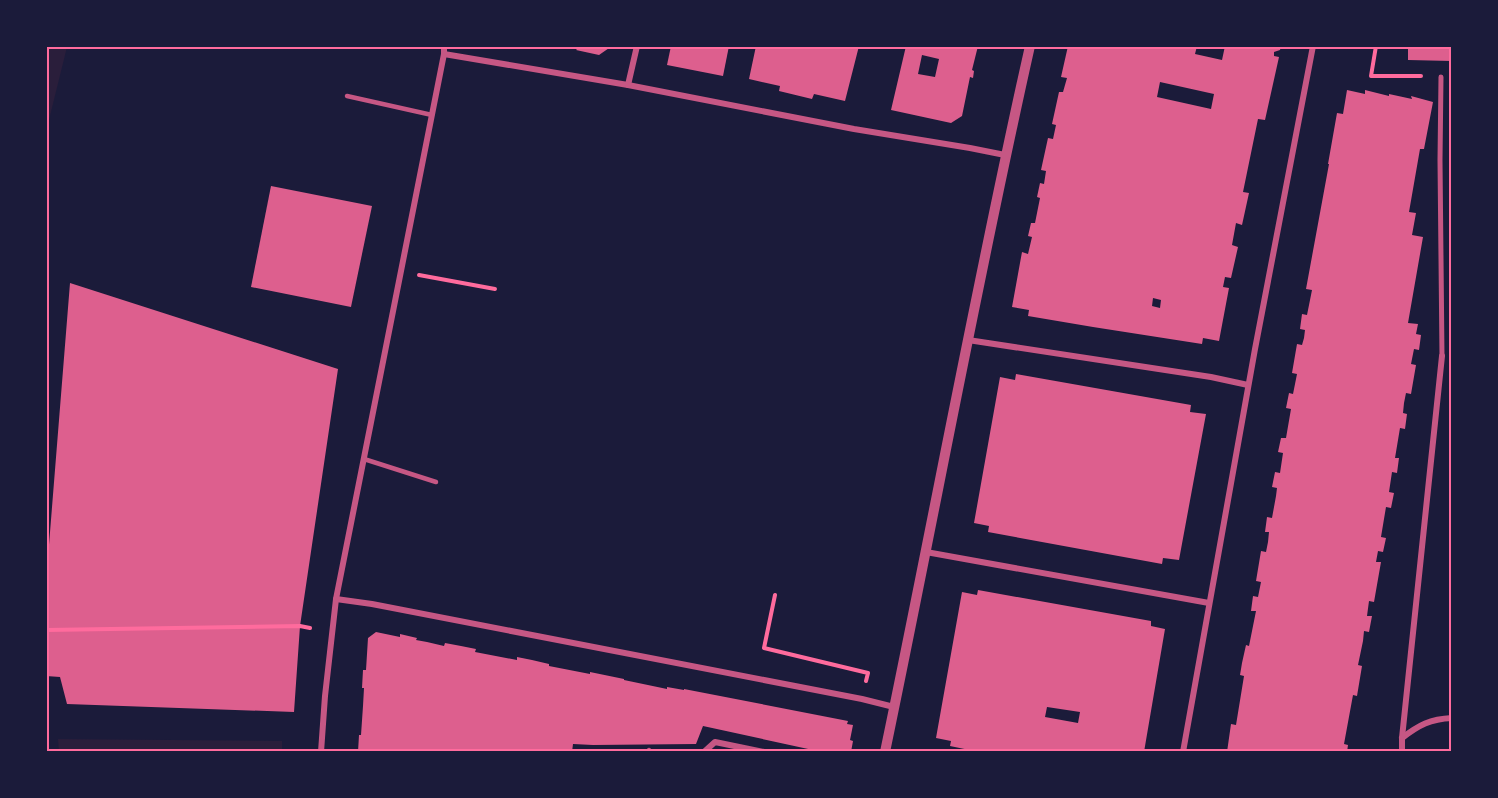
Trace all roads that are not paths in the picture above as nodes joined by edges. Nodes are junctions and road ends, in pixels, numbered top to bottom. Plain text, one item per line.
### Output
1 (444, 46) edge
2 (637, 46) edge
3 (1030, 46) edge
4 (1313, 46) edge
5 (444, 54) junction
6 (1442, 77) road end
7 (628, 85) junction
8 (347, 96) dead end
9 (432, 116) junction
10 (1005, 155) junction
11 (968, 340) junction
12 (1442, 356) joint
13 (1248, 385) junction
14 (364, 459) junction
15 (436, 482) dead end
16 (926, 552) junction
17 (336, 599) junction
18 (1209, 603) junction
19 (894, 707) junction
20 (1452, 718) edge
21 (1402, 738) junction
22 (321, 752) edge
23 (705, 752) edge
24 (764, 752) edge
25 (885, 752) edge
26 (1183, 752) edge
27 (1402, 752) edge

1 - 5 street
2 - 7 street
3 - 10 street
4 - 13 street
5 - 7 street
5 - 9 street
6 - 12 street
7 - 10 street
8 - 9 lane
9 - 14 street
10 - 11 street
11 - 13 street
11 - 16 street
12 - 21 street
13 - 18 street
14 - 15 lane
14 - 17 street
16 - 18 street
16 - 19 street
17 - 19 street
17 - 22 street
18 - 26 street
19 - 25 street
20 - 21 street
21 - 27 street
23 - 24 street

